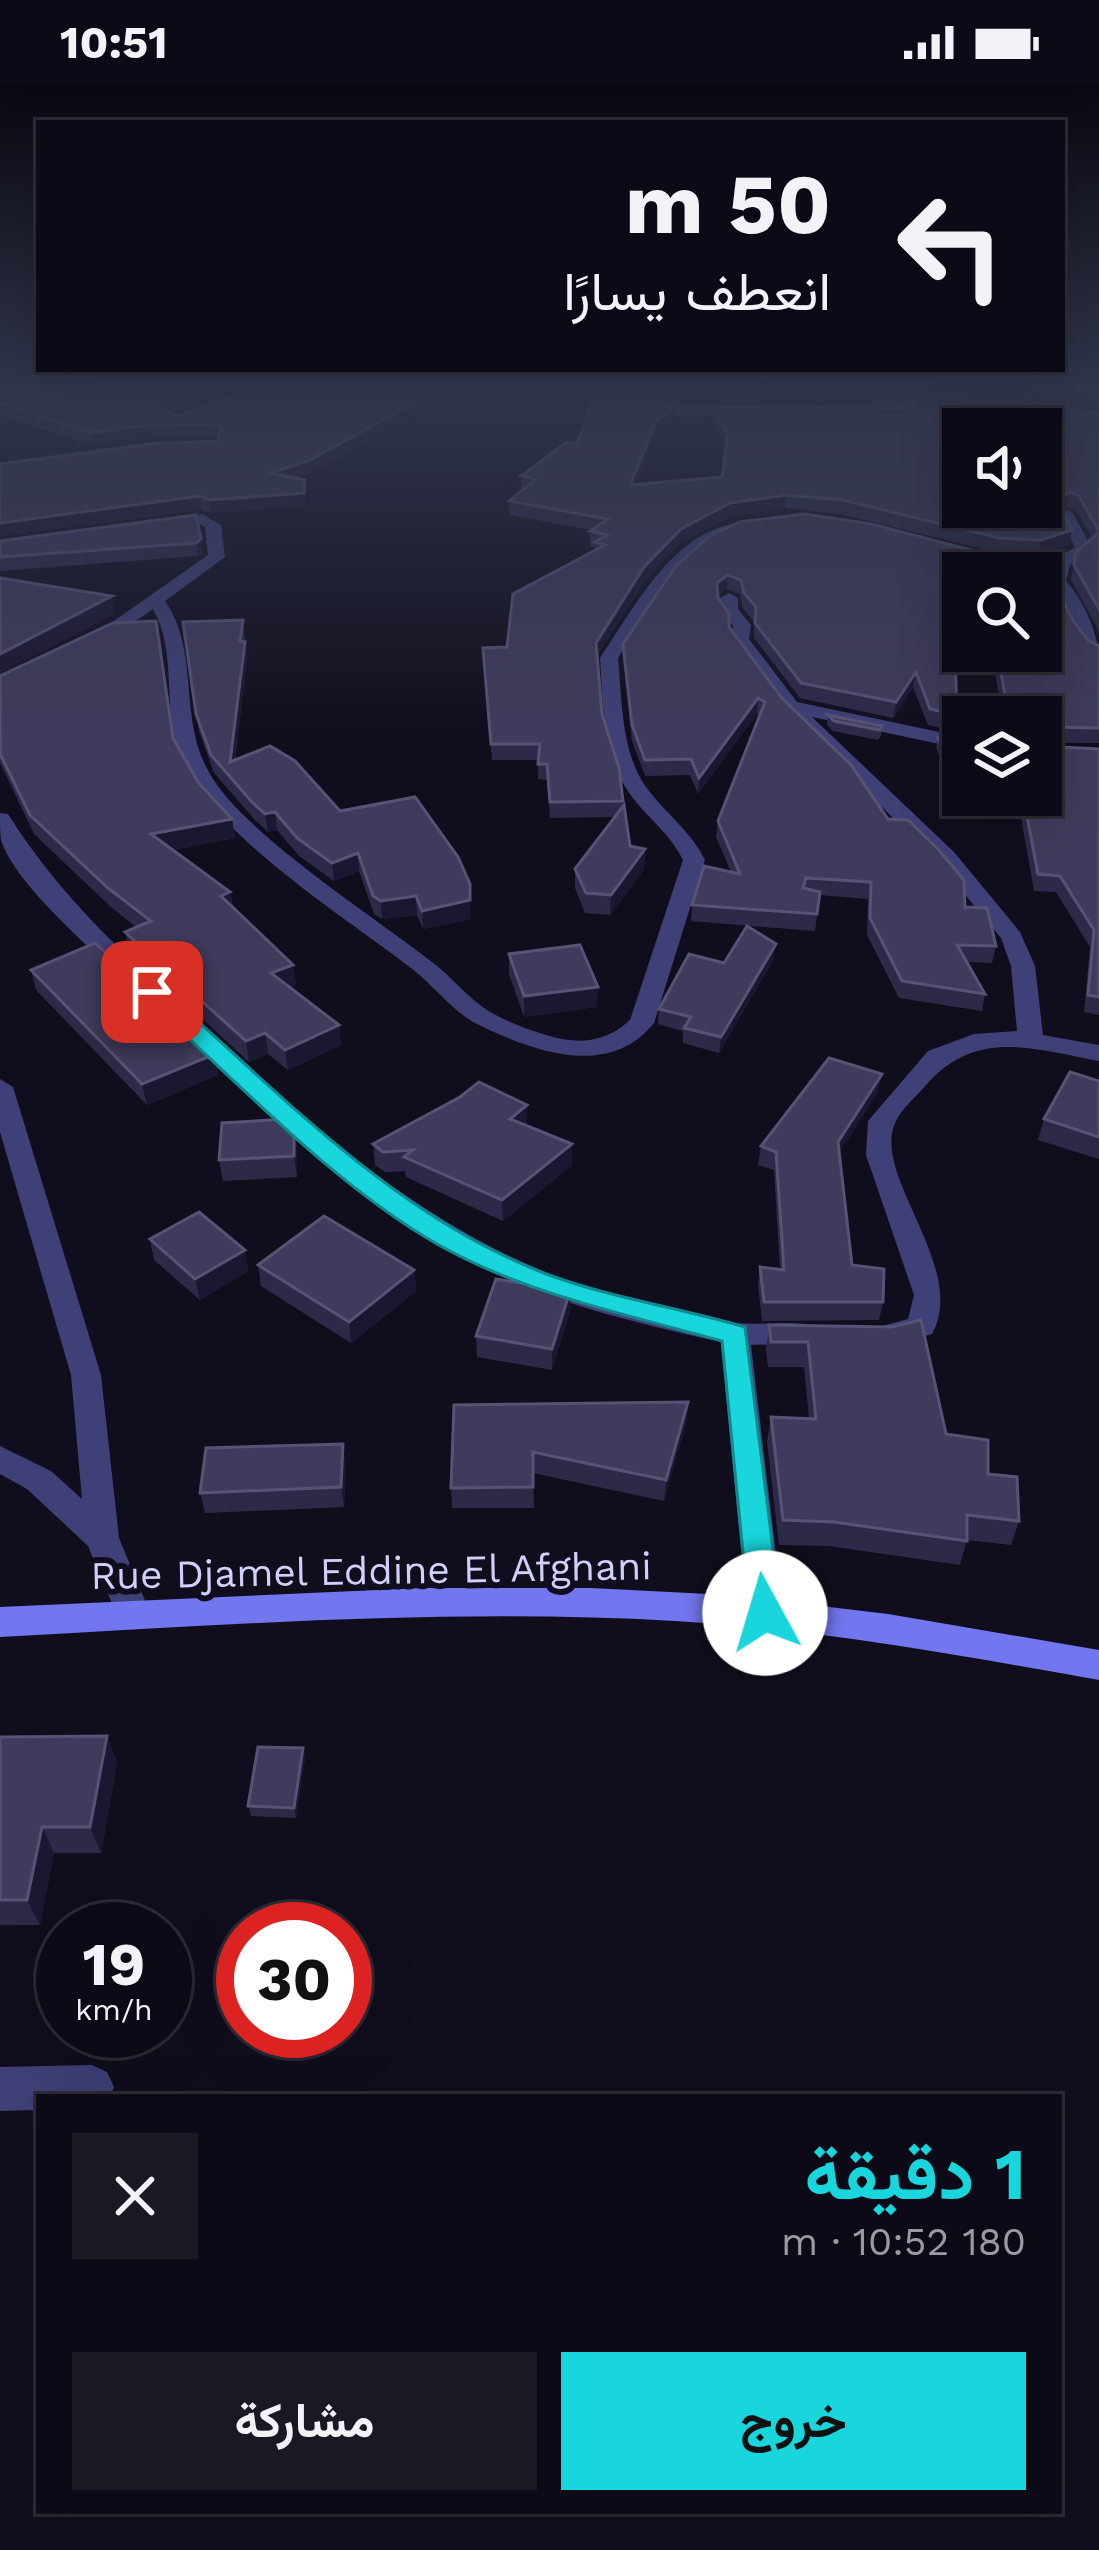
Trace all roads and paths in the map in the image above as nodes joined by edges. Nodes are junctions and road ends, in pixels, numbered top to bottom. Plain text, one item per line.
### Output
1 (1066, 515) edge
2 (766, 524) edge
3 (143, 528) edge
4 (1062, 565) edge
5 (1062, 586) edge
6 (154, 597) junction
7 (729, 598) edge
8 (1099, 653) edge
9 (70, 656) edge
10 (790, 706) junction
11 (942, 739) edge
12 (0, 819) edge
13 (1030, 1041) junction
14 (1099, 1054) edge
15 (0, 1087) edge
16 (735, 1334) junction
17 (0, 1459) edge
18 (102, 1538) junction
19 (765, 1613) junction
20 (134, 1615) junction
21 (0, 1622) edge
22 (1099, 1665) edge
23 (92, 2087) dead end
24 (0, 2090) edge

1 - 4 street
2 - 6 street
3 - 6 street
5 - 8 street
6 - 9 street
7 - 10 street
10 - 11 street
10 - 13 street
12 - 16 street
13 - 14 street
13 - 16 street
15 - 18 street
16 - 19 street
17 - 18 street
18 - 20 street
19 - 20 main road, Rue Djamel Eddine El Afghani
19 - 22 main road, Rue Djamel Eddine El Afghani
20 - 21 main road, Rue Djamel Eddine El Afghani
23 - 24 street

